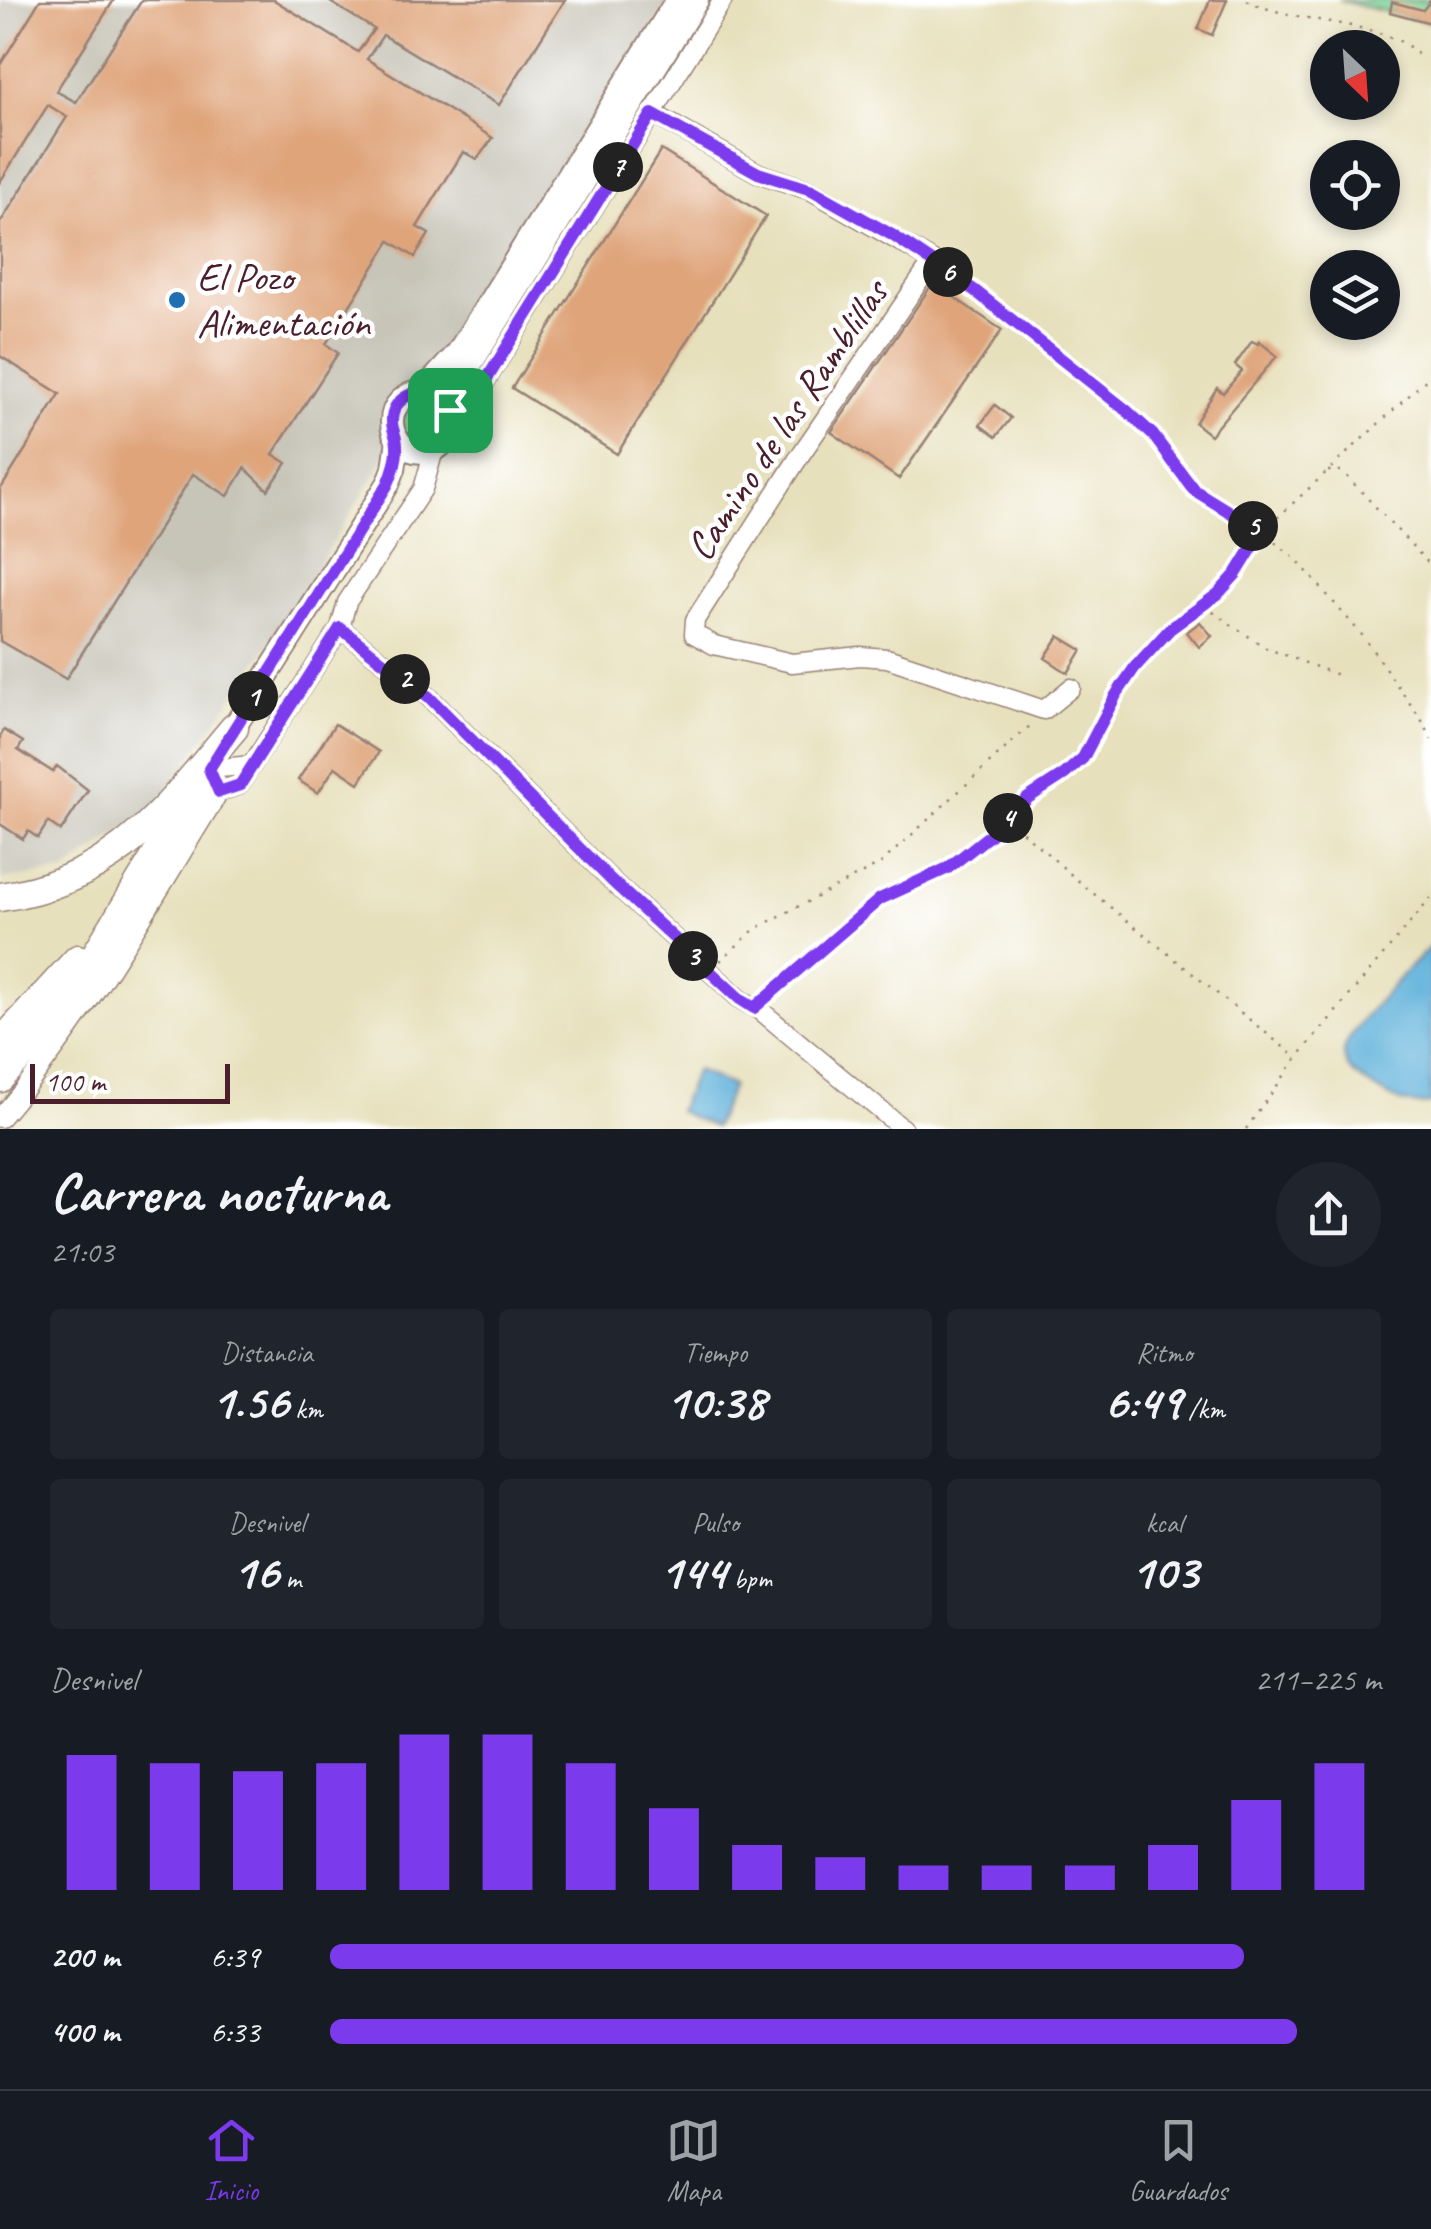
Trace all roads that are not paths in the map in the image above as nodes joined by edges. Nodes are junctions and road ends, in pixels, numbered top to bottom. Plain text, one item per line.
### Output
1 (677, 0) edge
2 (698, 0) edge
3 (722, 0) edge
4 (652, 114) junction
5 (423, 391) junction
6 (452, 418) junction
7 (398, 440) junction
8 (430, 451) junction
9 (388, 484) junction
10 (340, 628) junction
11 (1071, 688) dead end
12 (234, 728) junction
13 (214, 780) junction
14 (140, 885) junction
15 (0, 897) edge
16 (89, 967) junction
17 (0, 1044) edge
18 (0, 1065) edge
19 (0, 1078) edge
20 (0, 1118) edge
21 (903, 1129) edge

1 - 5 main road
2 - 6 main road
3 - 4 street
4 - 6 street
4 - 11 street, Camino de las Ramblillas
5 - 6 main road
5 - 7 main road
6 - 8 main road
7 - 8 main road
7 - 9 main road
8 - 9 main road
8 - 10 street
9 - 12 main road
10 - 13 street
10 - 21 street
12 - 13 main road
12 - 15 highway
13 - 14 highway
13 - 20 street
14 - 16 highway
14 - 17 highway
16 - 18 highway
16 - 19 highway

